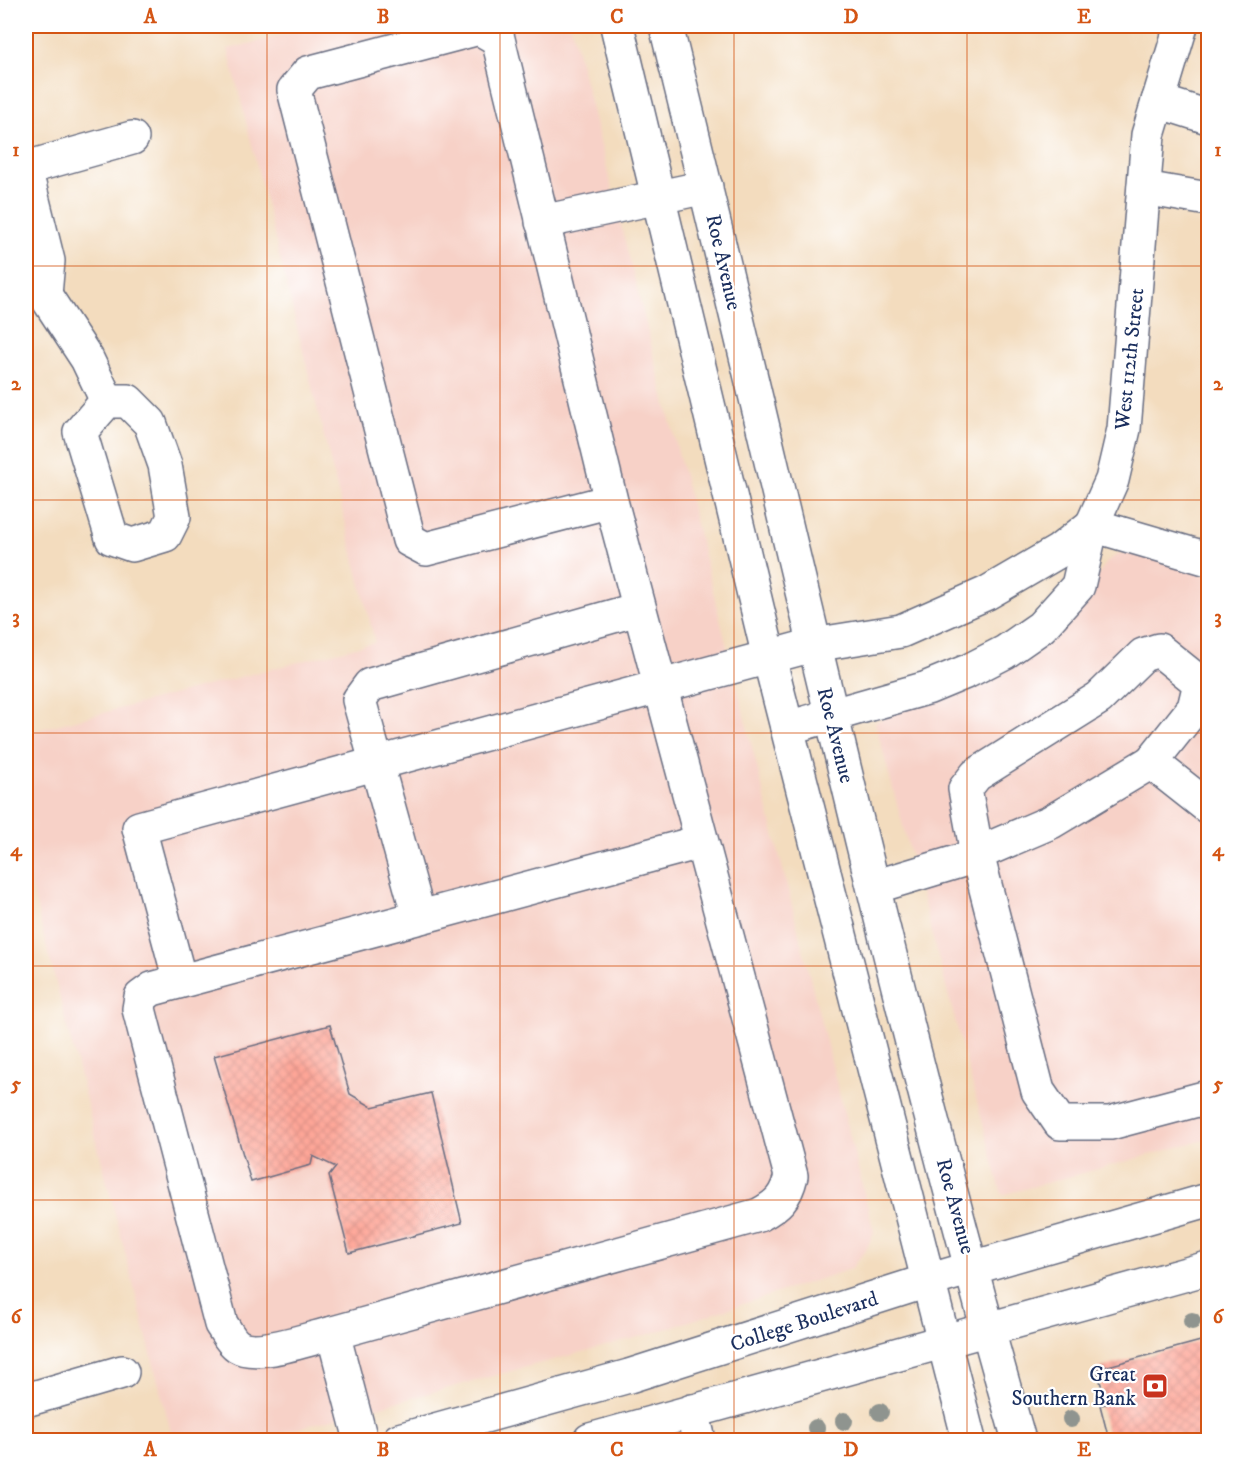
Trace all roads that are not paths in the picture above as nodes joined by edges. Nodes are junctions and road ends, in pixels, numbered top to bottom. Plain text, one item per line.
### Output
1 (617, 26) edge
2 (666, 26) edge
3 (1181, 26) edge
4 (1158, 101) junction
5 (1209, 117) edge
6 (132, 138) dead end
7 (26, 170) edge
8 (706, 187) junction
9 (1144, 188) junction
10 (658, 197) junction
11 (1209, 198) edge
12 (543, 222) junction
13 (35, 289) edge
14 (107, 401) dead end
15 (611, 501) junction
16 (1092, 525) junction
17 (1209, 559) edge
18 (638, 609) junction
19 (813, 645) junction
20 (769, 657) junction
21 (658, 686) junction
22 (830, 714) junction
23 (788, 728) junction
24 (376, 762) junction
25 (1151, 762) junction
26 (1209, 807) edge
27 (700, 842) junction
28 (977, 854) junction
29 (874, 887) junction
30 (419, 917) junction
31 (180, 981) junction
32 (1209, 1097) edge
33 (1209, 1200) edge
34 (972, 1268) junction
35 (1209, 1268) edge
36 (927, 1281) junction
37 (988, 1329) junction
38 (333, 1333) junction
39 (942, 1341) junction
40 (122, 1372) dead end
41 (26, 1400) edge
42 (696, 1426) edge
43 (361, 1440) edge
44 (399, 1440) edge
45 (590, 1440) edge
46 (969, 1440) edge
47 (1019, 1440) edge

1 - 10 main road
2 - 8 main road, Roe Avenue
3 - 4 main road, West 112th Street
4 - 5 main road
4 - 9 main road, West 112th Street
6 - 7 main road
7 - 13 main road
8 - 10 main road
8 - 19 main road, Roe Avenue
9 - 11 main road
9 - 16 main road, West 112th Street
10 - 12 main road
10 - 20 main road
12 - 15 main road
12 - 15 main road
13 - 14 main road
15 - 18 main road
16 - 17 main road
16 - 19 main road, West 112th Street
16 - 22 main road, West 112th Street
18 - 21 main road
18 - 24 main road
19 - 20 main road, West 112th Street
19 - 22 main road, Roe Avenue
20 - 21 main road, West 112th Street
20 - 23 main road
21 - 24 main road, West 112th Street
21 - 27 main road
22 - 23 main road, West 112th Street
22 - 29 main road, Roe Avenue
23 - 36 main road
24 - 30 main road
24 - 31 main road, West 112th Street
25 - 26 main road
25 - 28 main road
25 - 28 main road
27 - 30 main road
27 - 38 main road
28 - 29 main road
28 - 32 main road
29 - 34 main road, Roe Avenue
30 - 31 main road
31 - 38 main road
33 - 34 main road, College Boulevard
34 - 36 main road, College Boulevard
34 - 37 main road, Roe Avenue
35 - 37 main road
36 - 39 main road
36 - 44 main road, College Boulevard
37 - 39 main road
37 - 47 main road, Roe Avenue
38 - 43 main road
39 - 42 main road
39 - 46 main road
40 - 41 main road
42 - 45 main road

